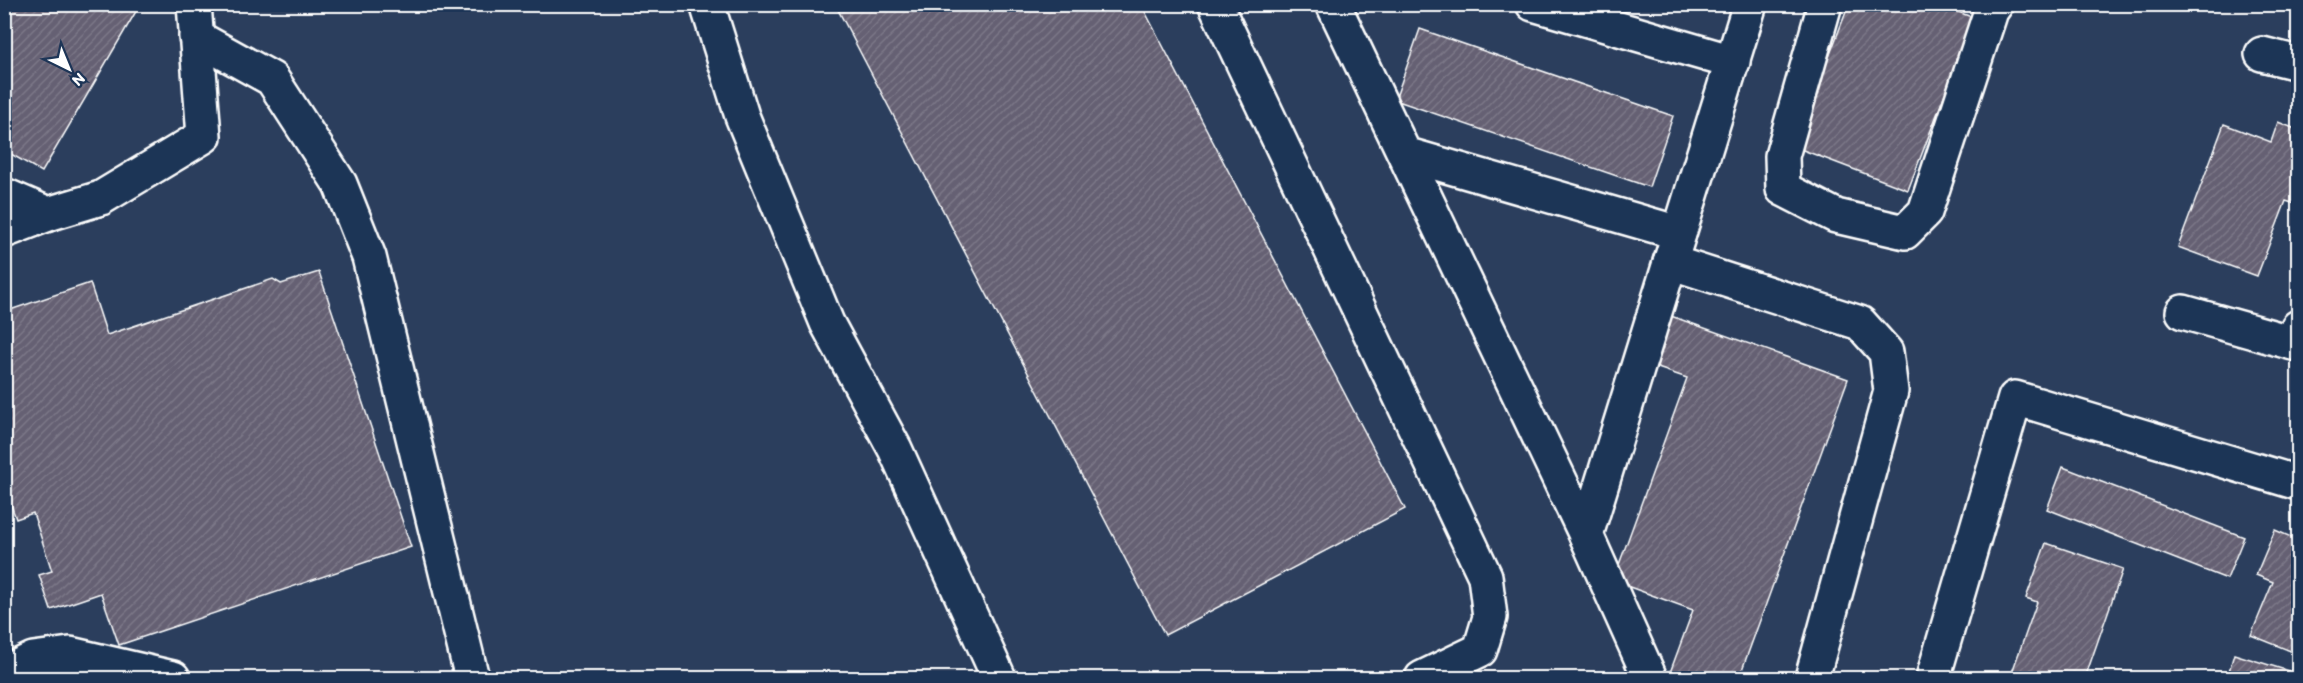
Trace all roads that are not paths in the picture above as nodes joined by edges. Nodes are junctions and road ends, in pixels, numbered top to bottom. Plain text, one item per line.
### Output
1 (194, 4) edge
2 (707, 4) edge
3 (1215, 4) edge
4 (1333, 4) edge
5 (1533, 4) edge
6 (1750, 4) edge
7 (1825, 4) edge
8 (1996, 4) edge
9 (196, 37) junction
10 (2262, 54) dead end
11 (1732, 62) junction
12 (2298, 63) edge
13 (1404, 154) junction
14 (4, 195) edge
15 (48, 214) junction
16 (4, 231) edge
17 (1675, 247) junction
18 (2182, 312) dead end
19 (2298, 327) edge
20 (2298, 483) edge
21 (1586, 535) junction
22 (4, 673) edge
23 (173, 678) edge
24 (472, 678) edge
25 (999, 678) edge
26 (1422, 678) edge
27 (1650, 678) edge
28 (1812, 678) edge
29 (1933, 678) edge

1 - 9 lane
2 - 25 lane
3 - 26 lane
4 - 13 lane
5 - 11 lane
6 - 11 lane
7 - 8 lane
9 - 15 lane
9 - 24 lane
10 - 12 lane
11 - 17 lane
13 - 17 lane
13 - 21 lane
14 - 15 lane
15 - 16 lane
17 - 21 lane
17 - 28 lane
18 - 19 lane
20 - 29 lane
21 - 27 lane
22 - 23 lane

